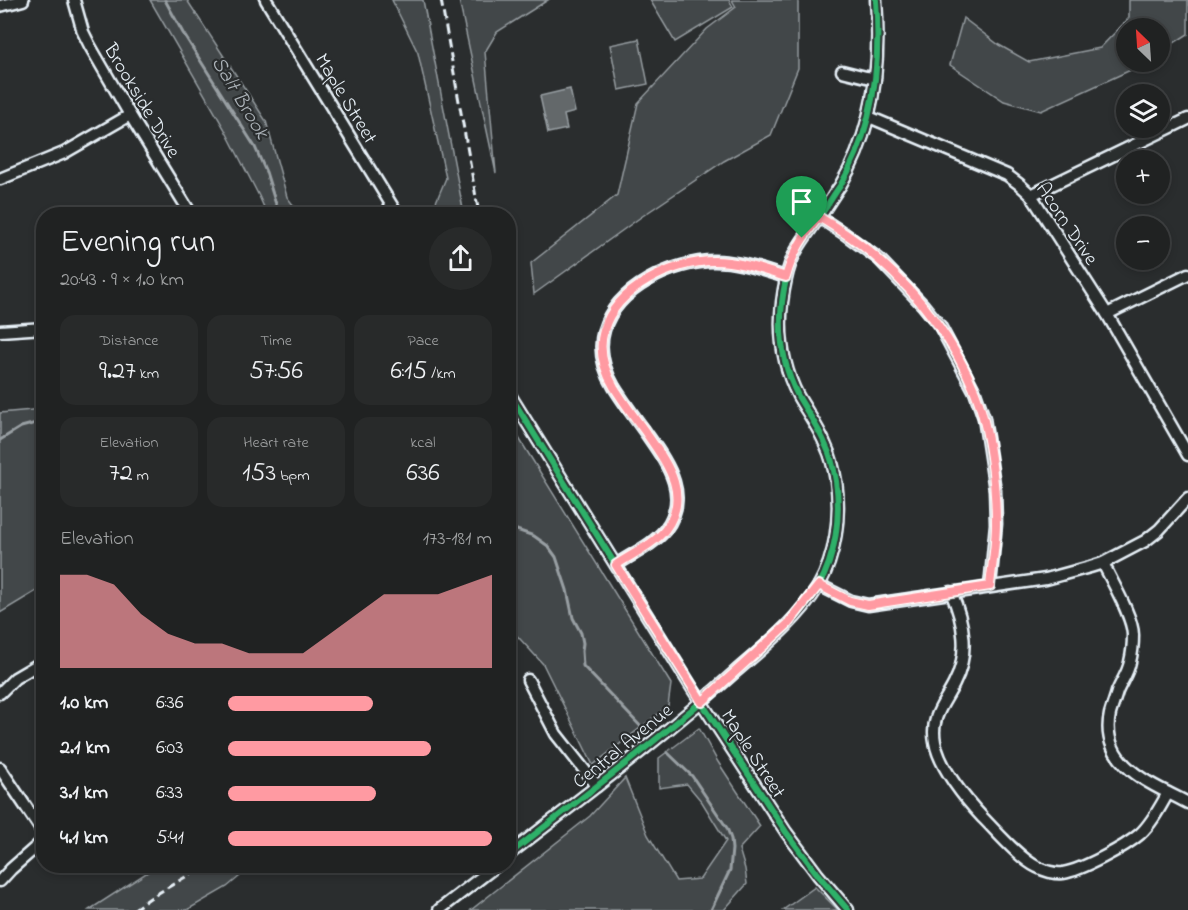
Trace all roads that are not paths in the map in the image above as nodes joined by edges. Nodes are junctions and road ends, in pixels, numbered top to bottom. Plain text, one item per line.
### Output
1 (23, 0) edge
2 (74, 0) edge
3 (266, 0) edge
4 (876, 0) edge
5 (0, 6) edge
6 (842, 71) dead end
7 (875, 78) junction
8 (130, 115) junction
9 (869, 117) junction
10 (1188, 119) edge
11 (0, 179) edge
12 (1031, 195) junction
13 (187, 207) edge
14 (393, 207) edge
15 (819, 217) junction
16 (1188, 274) edge
17 (786, 277) junction
18 (1107, 314) junction
19 (36, 329) edge
20 (0, 331) edge
21 (516, 405) edge
22 (1188, 455) edge
23 (1188, 498) edge
24 (1103, 563) junction
25 (616, 565) junction
26 (819, 585) junction
27 (990, 586) junction
28 (951, 592) junction
29 (36, 666) edge
30 (528, 680) dead end
31 (0, 693) edge
32 (702, 702) junction
33 (0, 768) edge
34 (597, 786) junction
35 (1168, 793) junction
36 (1188, 803) edge
37 (36, 822) edge
38 (36, 847) edge
39 (516, 849) edge
40 (485, 873) edge
41 (0, 881) edge
42 (439, 910) edge
43 (848, 910) edge

1 - 5 street
2 - 8 street, Brookside Drive
3 - 14 street, Maple Street
4 - 7 street, Central Avenue
6 - 7 street
7 - 9 street, Central Avenue
8 - 11 street
8 - 13 street, Brookside Drive
9 - 12 street, Acorn Drive
9 - 15 street, Central Avenue
10 - 12 street
12 - 18 street, Acorn Drive
15 - 17 street, Central Avenue
15 - 27 street
16 - 18 street
17 - 25 street
17 - 26 street, Central Avenue
18 - 22 street, Acorn Drive
19 - 20 street
21 - 25 street, Maple Street
23 - 24 street
24 - 27 street
24 - 35 street
25 - 32 street, Maple Street
26 - 28 street
26 - 32 street, Central Avenue
27 - 28 street
28 - 35 street
29 - 31 street
30 - 34 street
32 - 34 street, Central Avenue
32 - 43 street, Maple Street
33 - 37 street
34 - 39 street, Central Avenue
35 - 36 street
38 - 41 street
40 - 42 street

